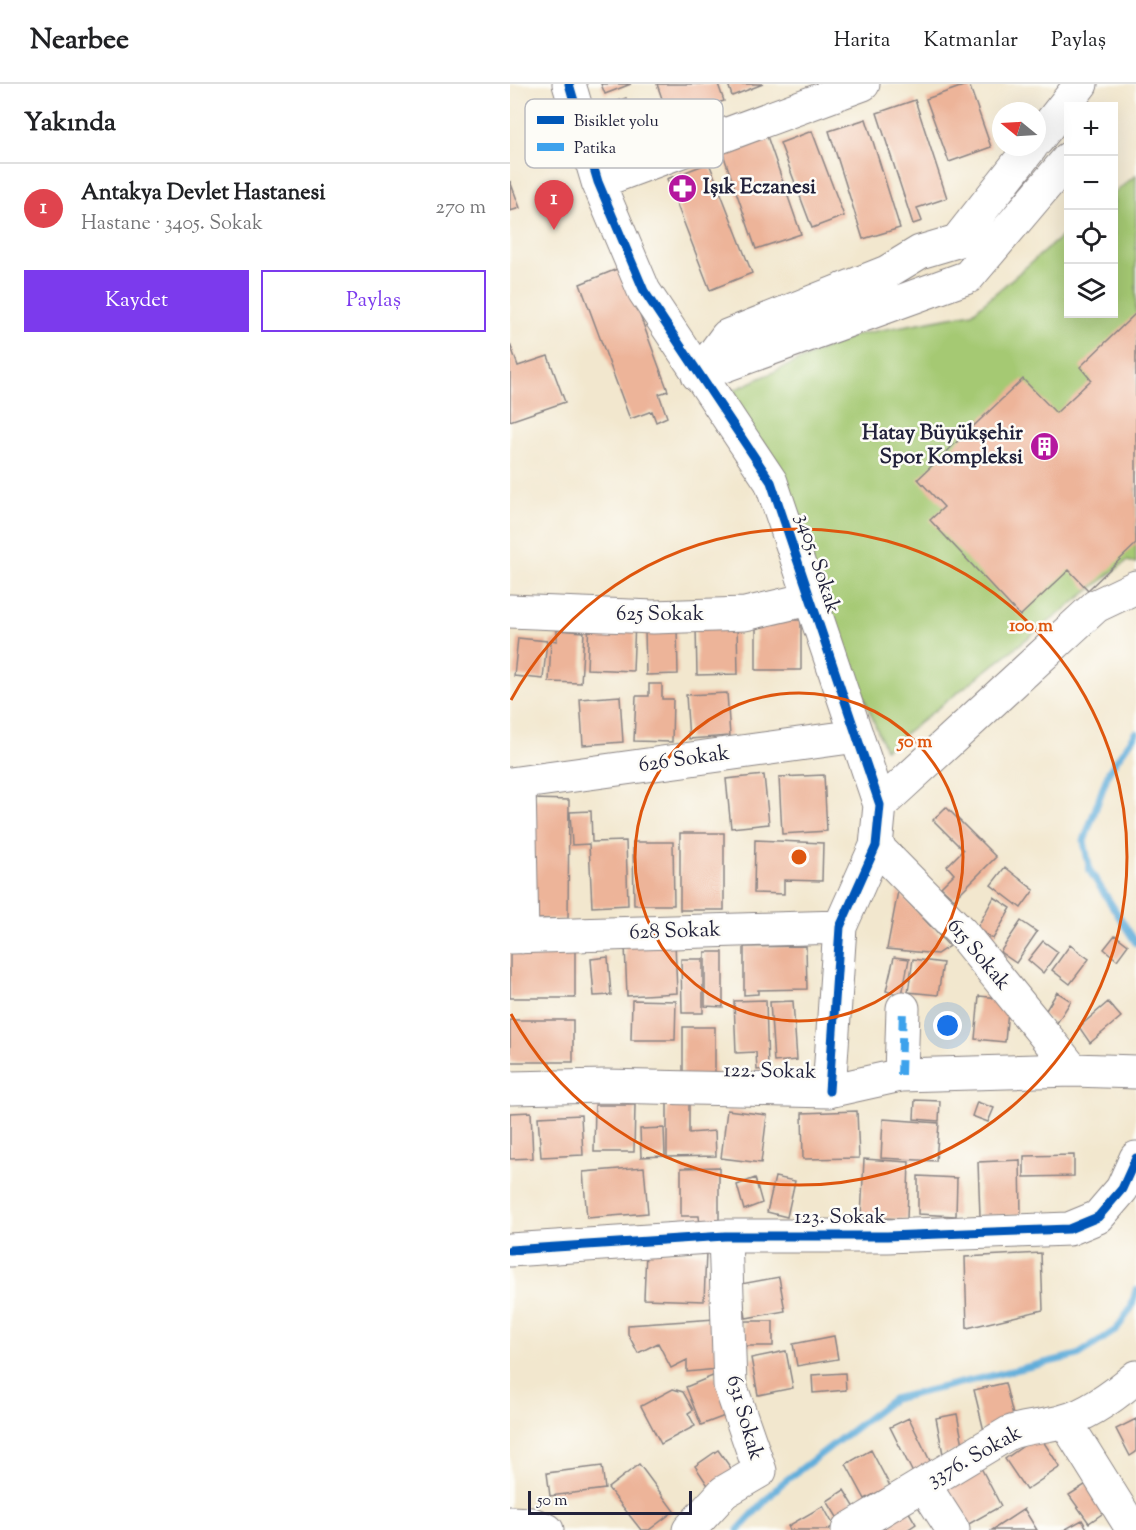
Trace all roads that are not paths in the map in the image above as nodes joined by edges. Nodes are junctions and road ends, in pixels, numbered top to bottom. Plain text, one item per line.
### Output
1 (568, 84) edge
2 (863, 84) edge
3 (1081, 84) edge
4 (573, 99) edge
5 (1046, 129) edge
6 (723, 136) edge
7 (1024, 156) edge
8 (1064, 164) edge
9 (594, 168) edge
10 (636, 168) edge
11 (598, 182) junction
12 (698, 375) junction
13 (1136, 587) edge
14 (809, 598) junction
15 (510, 610) edge
16 (857, 736) junction
17 (515, 783) edge
18 (880, 805) junction
19 (876, 846) junction
20 (840, 927) junction
21 (516, 937) edge
22 (903, 1008) dead end
23 (1073, 1070) junction
24 (1136, 1071) edge
25 (901, 1074) junction
26 (510, 1088) edge
27 (829, 1091) junction
28 (1136, 1158) edge
29 (725, 1236) junction
30 (510, 1250) edge
31 (1136, 1377) edge
32 (1065, 1421) junction
33 (924, 1485) junction
34 (510, 1523) edge
35 (547, 1530) edge
36 (689, 1530) edge
37 (848, 1530) edge
38 (953, 1530) edge
39 (1133, 1530) edge

1 - 4 street, 3405. Sokak
2 - 6 street
3 - 5 street
7 - 12 street
8 - 12 street
9 - 11 street, 3405. Sokak
10 - 11 street
11 - 12 street, 3405. Sokak
12 - 14 street, 3405. Sokak
13 - 18 street
14 - 15 street, 625 Sokak
14 - 16 street, 3405. Sokak
16 - 17 street, 626 Sokak
16 - 18 street, 3405. Sokak
17 - 21 street
18 - 19 street, 3405. Sokak
19 - 20 street, 3405. Sokak
19 - 23 street, 615 Sokak
20 - 21 street, 628 Sokak
20 - 27 street, 3405. Sokak
22 - 25 street
23 - 24 street, 122. Sokak
23 - 25 street, 122. Sokak
25 - 27 street, 122. Sokak
26 - 27 street, 122. Sokak
28 - 29 street, 123. Sokak
29 - 30 street, 123. Sokak
29 - 36 street, 631 Sokak
31 - 32 street, 3376. Sokak
32 - 33 street, 3376. Sokak
32 - 39 street
33 - 37 street, 3376. Sokak
33 - 38 street
34 - 35 street

